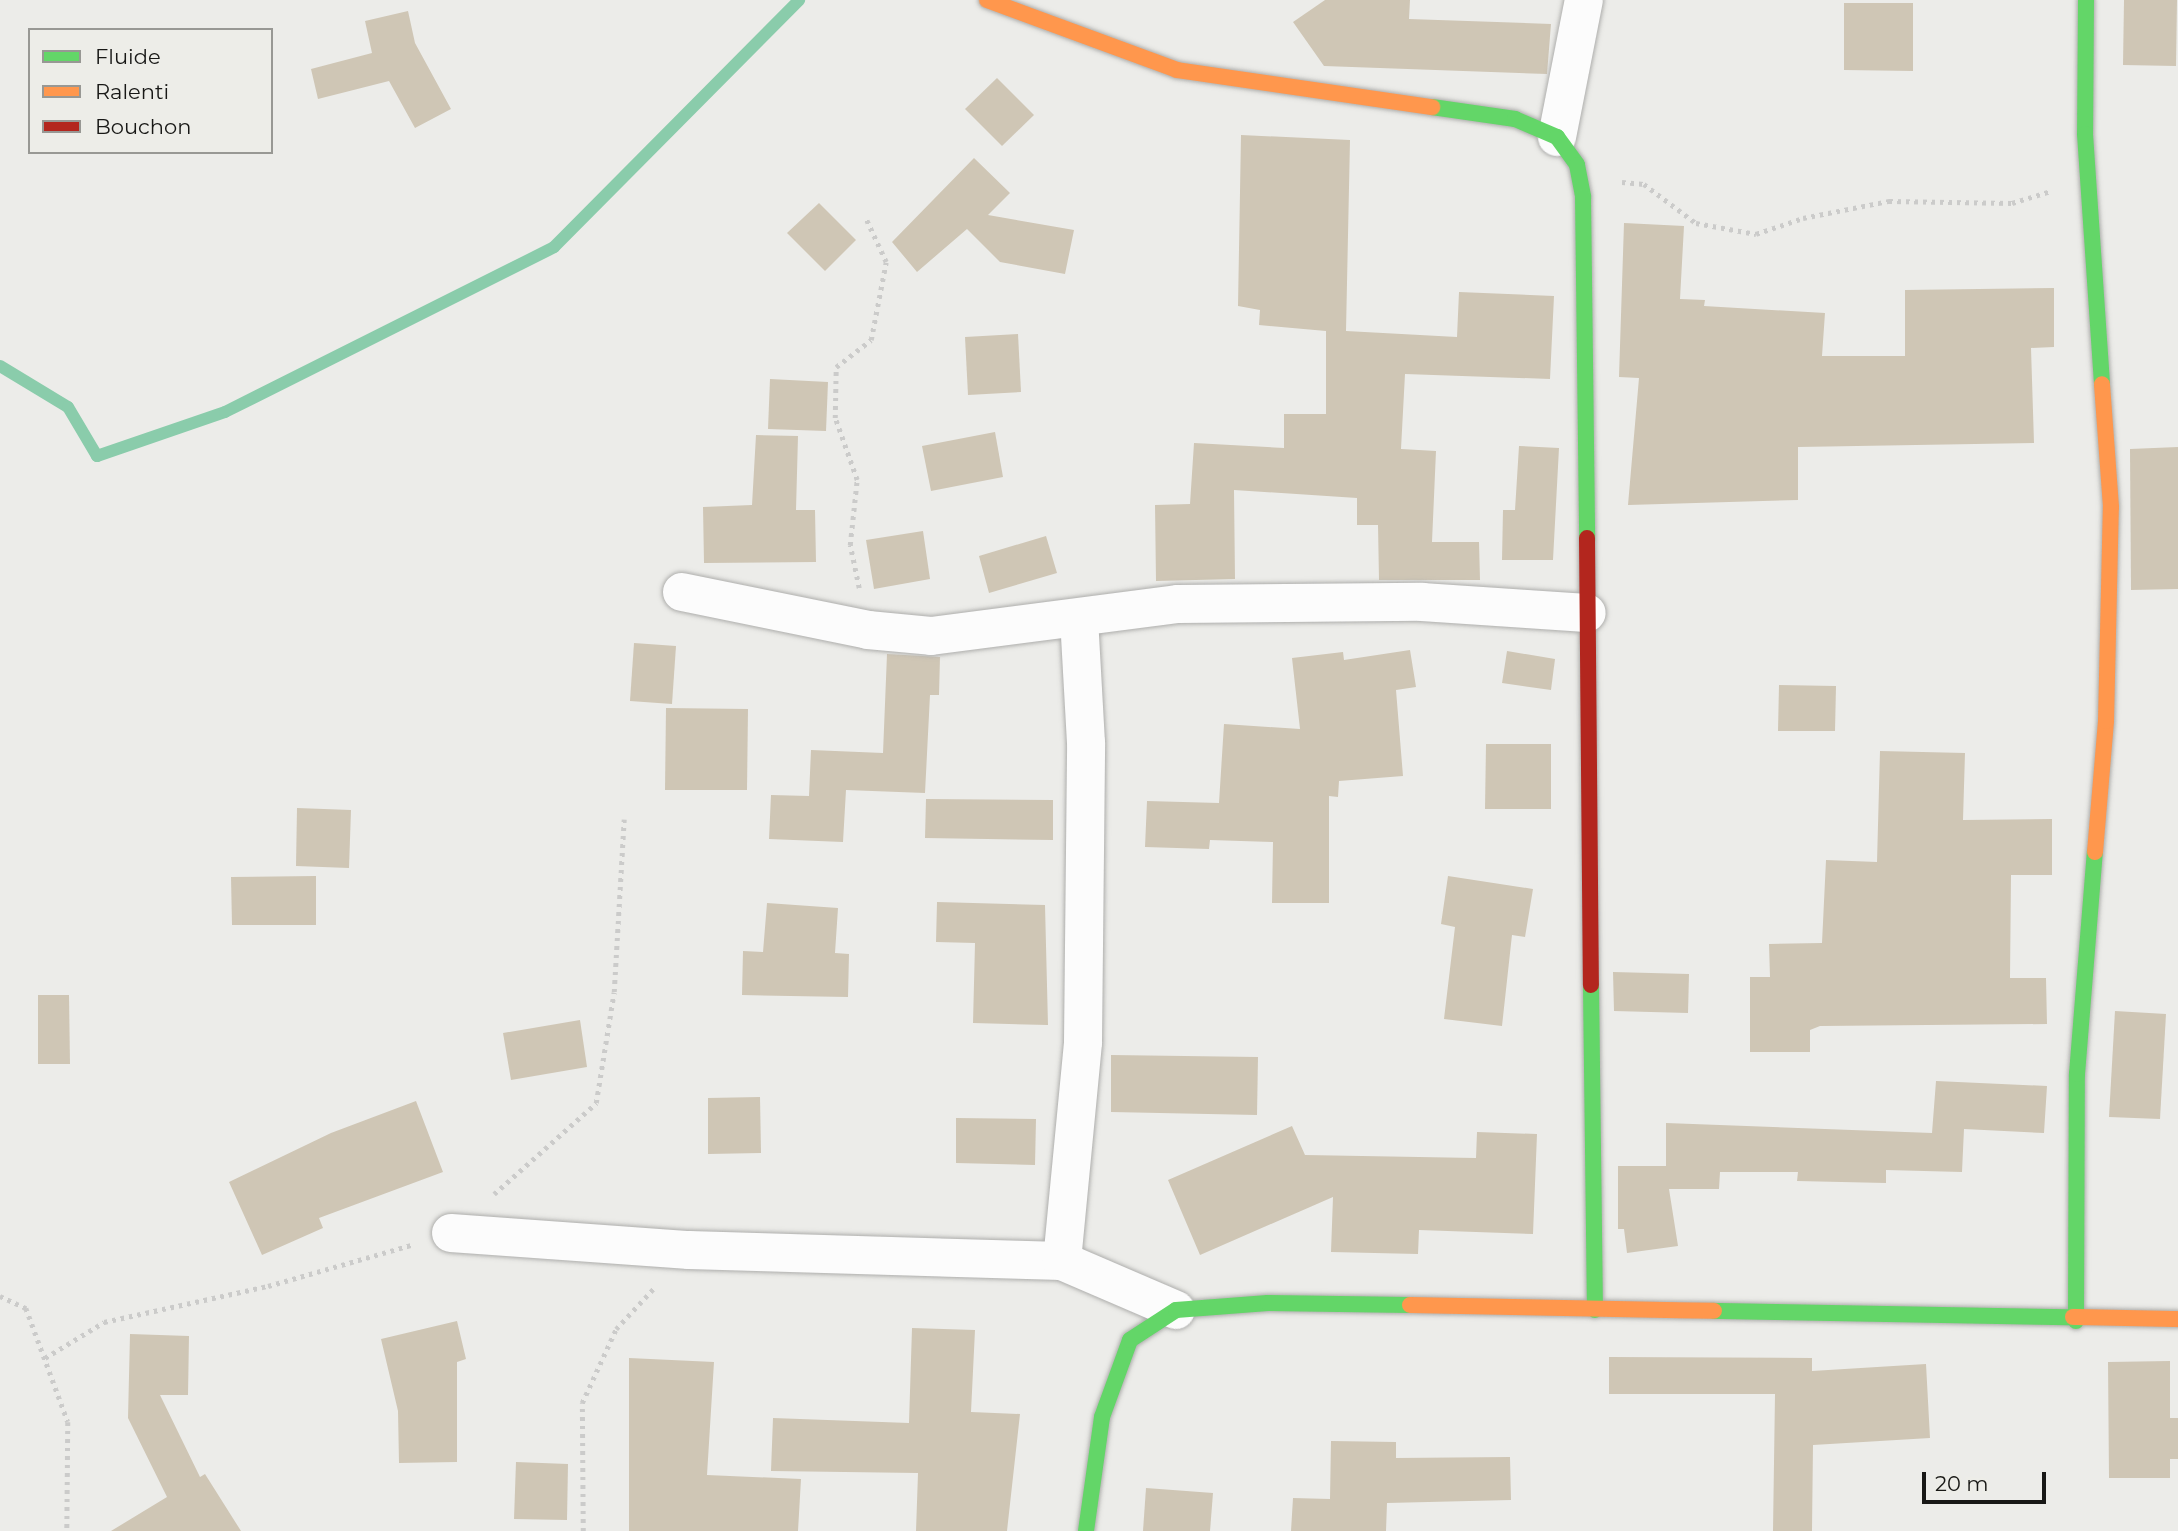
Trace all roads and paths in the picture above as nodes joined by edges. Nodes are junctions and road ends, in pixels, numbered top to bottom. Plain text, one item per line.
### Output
1 (987, 0) edge
2 (1584, 0) edge
3 (2087, 0) edge
4 (1556, 137) junction
5 (1580, 179) junction
6 (2088, 179) junction
7 (865, 217) dead end
8 (682, 592) dead end
9 (1587, 613) junction
10 (1079, 619) junction
11 (867, 630) junction
12 (624, 819) dead end
13 (451, 1233) junction
14 (689, 1250) junction
15 (1062, 1261) junction
16 (0, 1296) edge
17 (1176, 1310) junction
18 (1595, 1310) junction
19 (2178, 1319) edge
20 (2076, 1321) junction
21 (45, 1358) junction
22 (67, 1531) edge
23 (583, 1531) edge
24 (1086, 1531) edge

1 - 4 street
2 - 4 street
3 - 6 street
4 - 5 street
5 - 6 path
5 - 9 street
6 - 20 street
7 - 11 path
8 - 11 street
9 - 10 street
9 - 18 street
10 - 11 street
10 - 15 street
12 - 13 path
13 - 14 street
13 - 21 path
14 - 15 street
14 - 23 path
15 - 17 street
16 - 21 path
17 - 18 street
17 - 24 street
18 - 20 street
19 - 20 street
21 - 22 path

